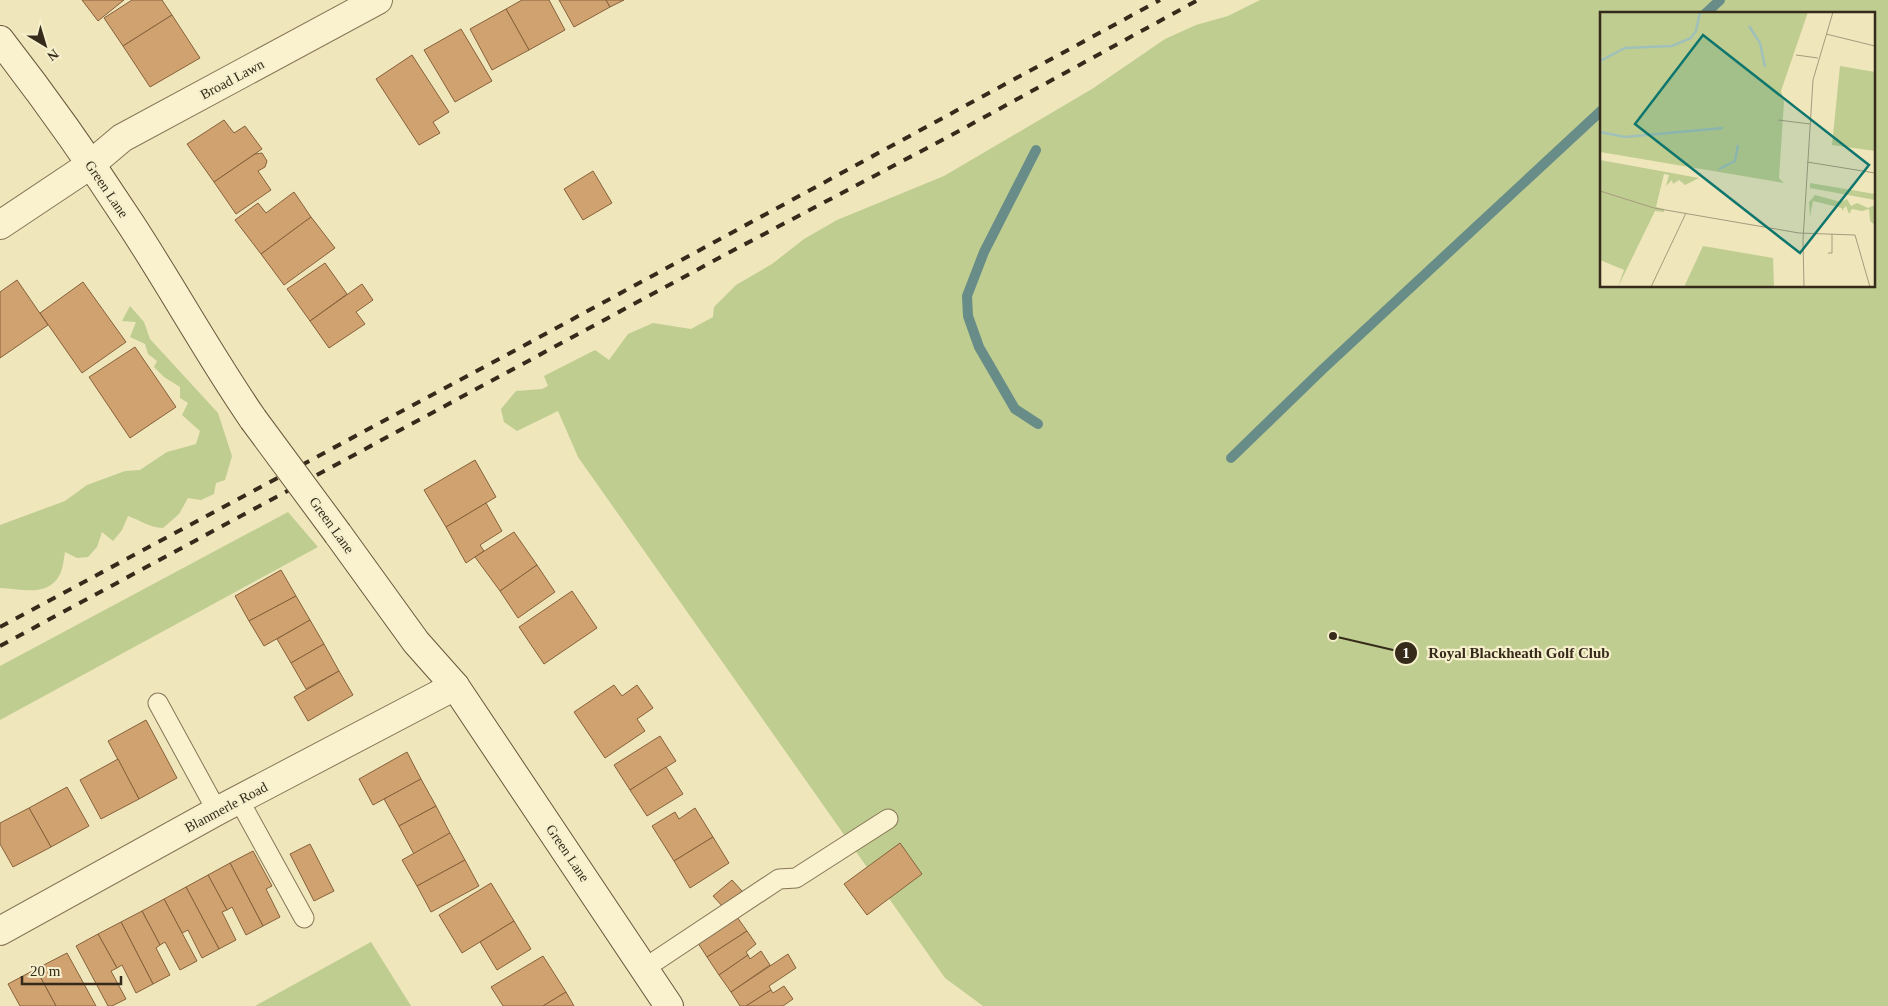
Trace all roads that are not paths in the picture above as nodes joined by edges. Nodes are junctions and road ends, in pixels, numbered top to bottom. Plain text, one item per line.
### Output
1 (378, 0) edge
2 (0, 40) edge
3 (90, 165) junction
4 (0, 226) edge
5 (455, 686) junction
6 (158, 702) dead end
7 (228, 806) junction
8 (888, 819) dead end
9 (304, 918) dead end
10 (0, 931) edge
11 (645, 968) junction
12 (669, 1006) edge

1 - 3 main road, Broad Lawn
2 - 3 main road, Green Lane
3 - 4 main road, Broad Lawn
3 - 5 main road, Green Lane, bridge
5 - 7 main road, Blanmerle Road
5 - 11 main road, Green Lane
6 - 7 lane
7 - 9 lane
7 - 10 main road, Blanmerle Road
8 - 11 lane
11 - 12 main road, Green Lane

